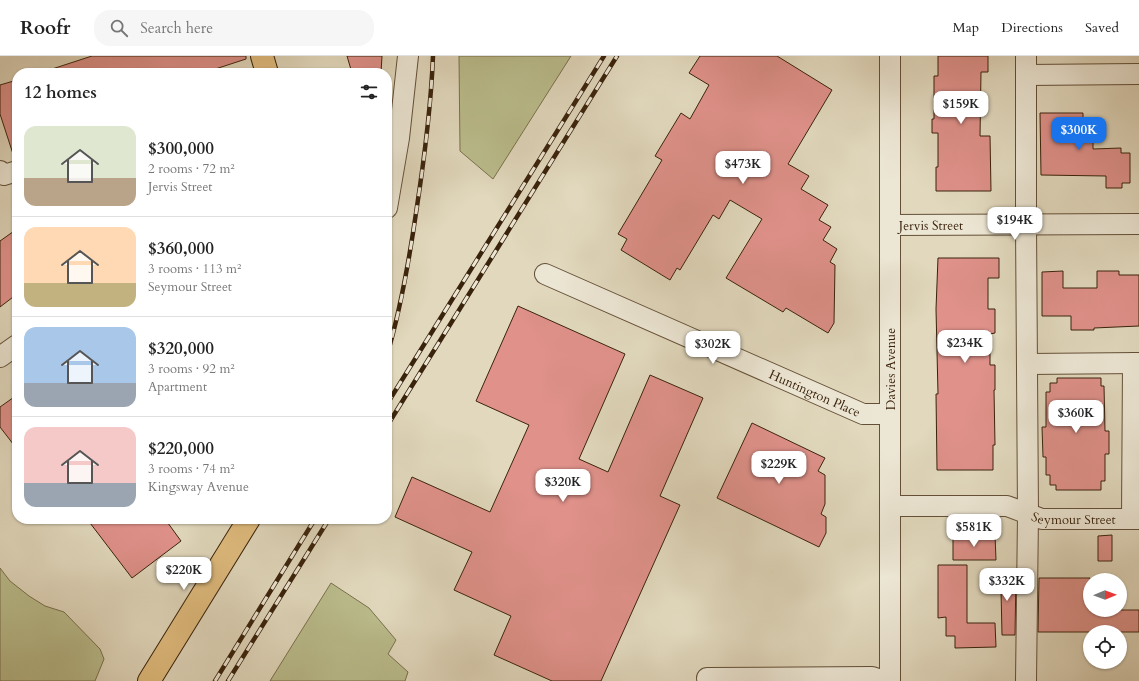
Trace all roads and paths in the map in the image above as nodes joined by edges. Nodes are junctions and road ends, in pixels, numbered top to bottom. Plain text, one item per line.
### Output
1 (262, 56) edge
2 (408, 56) edge
3 (890, 56) edge
4 (1026, 65) edge
5 (266, 68) edge
6 (1139, 74) edge
7 (0, 171) edge
8 (12, 173) edge
9 (392, 179) edge
10 (1139, 224) edge
11 (890, 225) junction
12 (1026, 225) junction
13 (545, 274) dead end
14 (12, 349) edge
15 (0, 357) edge
16 (1136, 363) edge
17 (1028, 364) junction
18 (890, 414) junction
19 (890, 506) junction
20 (1028, 514) junction
21 (1136, 519) edge
22 (246, 524) edge
23 (707, 678) dead end
24 (149, 681) edge
25 (884, 681) edge
26 (890, 681) edge
27 (1026, 681) edge

1 - 5 main road
2 - 9 street
3 - 11 street, Davies Avenue
4 - 6 street
4 - 12 street
7 - 8 street
10 - 12 street, Jervis Street
11 - 12 street, Jervis Street
11 - 18 street, Davies Avenue
12 - 17 street
13 - 18 street, Huntington Place
14 - 15 street
16 - 17 street
16 - 21 street
17 - 20 street
18 - 19 street, Davies Avenue
19 - 20 street, Seymour Street
19 - 26 street, Davies Avenue
20 - 21 street, Seymour Street
20 - 27 street
22 - 24 main road
23 - 25 street

